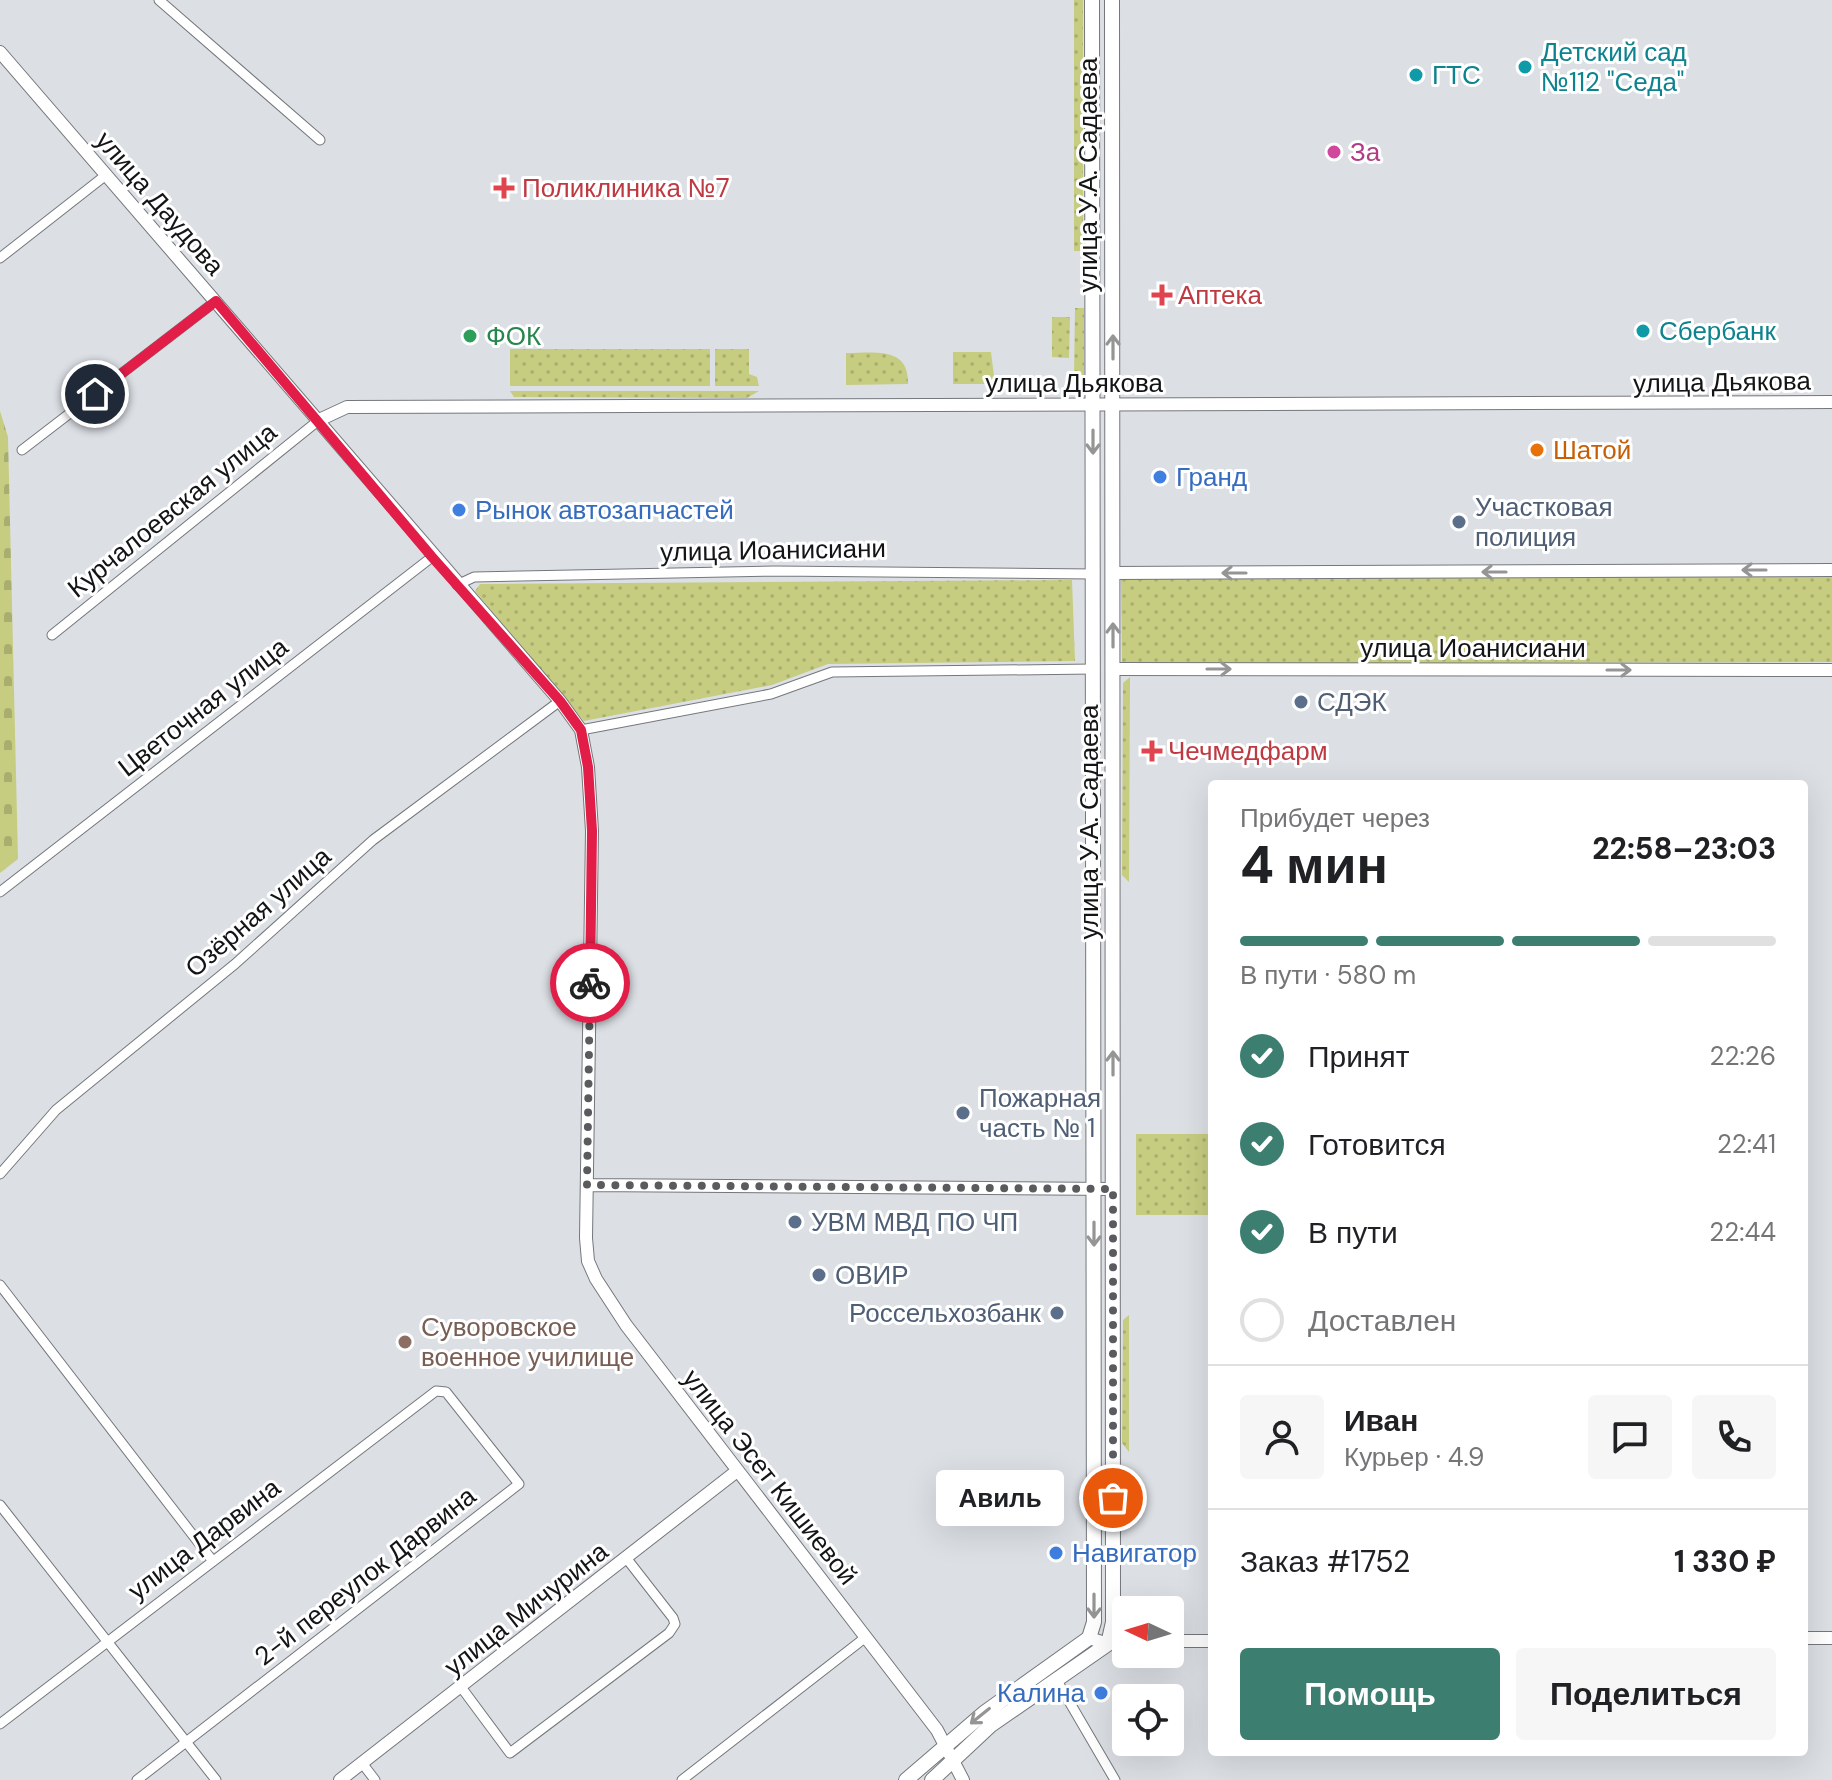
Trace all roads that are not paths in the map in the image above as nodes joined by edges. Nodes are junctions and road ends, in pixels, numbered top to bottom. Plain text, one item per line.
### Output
1 (159, 0) edge
2 (1092, 0) edge
3 (1112, 0) edge
4 (2, 59) edge
5 (320, 140) dead end
6 (106, 175) junction
7 (0, 258) edge
8 (216, 301) junction
9 (1832, 402) edge
10 (1093, 405) junction
11 (1113, 405) junction
12 (319, 420) junction
13 (22, 450) dead end
14 (432, 557) junction
15 (1832, 570) edge
16 (1113, 573) junction
17 (1093, 574) junction
18 (457, 585) junction
19 (52, 635) dead end
20 (1094, 669) junction
21 (1113, 669) junction
22 (1832, 670) edge
23 (560, 701) junction
24 (581, 730) junction
25 (0, 892) edge
26 (0, 1174) edge
27 (587, 1185) junction
28 (1094, 1189) junction
29 (1113, 1189) junction
30 (0, 1285) edge
31 (436, 1391) joint
32 (737, 1471) junction
33 (0, 1505) edge
34 (627, 1559) junction
35 (212, 1560) junction
36 (866, 1637) junction
37 (1089, 1638) junction
38 (1808, 1638) edge
39 (1832, 1638) edge
40 (108, 1640) junction
41 (1184, 1641) edge
42 (1208, 1641) edge
43 (1108, 1644) junction
44 (1112, 1644) edge
45 (1056, 1679) junction
46 (461, 1687) junction
47 (0, 1724) edge
48 (186, 1742) junction
49 (944, 1746) junction
50 (953, 1761) junction
51 (362, 1763) junction
52 (137, 1780) edge
53 (216, 1780) edge
54 (340, 1780) edge
55 (375, 1780) edge
56 (682, 1780) edge
57 (906, 1780) edge
58 (932, 1780) edge
59 (963, 1780) edge
60 (1115, 1780) edge

1 - 5 street
2 - 10 main road, улица У.А. Садаева
11 -> 3 main road, улица У.А. Садаева
4 - 6 street, улица Даудова
6 - 7 street
6 - 8 street, улица Даудова
8 - 12 street, улица Даудова
8 - 13 street
9 - 11 street, улица Дьякова
10 - 11 street, улица Дьякова
10 - 12 street, улица Дьякова
10 -> 17 main road, улица У.А. Садаева
11 - 16 main road, улица У.А. Садаева
12 - 14 street, улица Даудова
12 - 19 street, Курчалоевская улица
14 - 18 street, улица Даудова
14 - 25 street, Цветочная улица
15 -> 16 street
21 -> 16 main road, улица У.А. Садаева
17 - 18 street, улица Иоанисиани
17 - 20 main road, улица У.А. Садаева
18 - 23 street, улица Даудова
20 - 24 street
20 - 28 main road, улица У.А. Садаева
21 -> 22 street, улица Иоанисиани
29 -> 21 main road, улица У.А. Садаева
23 - 24 street, улица Даудова
23 - 26 street, Озёрная улица
24 - 27 street, улица Даудова
27 - 28 street
27 - 32 street, улица Эсет Кишиевой
28 - 29 street
28 -> 37 main road, улица У.А. Садаева
29 - 43 main road, улица У.А. Садаева
30 - 35 street
31 - 35 street, улица Дарвина
31 - 48 street, 2-й переулок Дарвина
32 - 34 street, улица Мичурина
32 - 36 street, улица Эсет Кишиевой
33 - 40 street
34 - 46 street, улица Мичурина
34 - 46 street
35 - 40 street, улица Дарвина
36 - 49 street, улица Эсет Кишиевой
36 - 56 street
37 - 43 street
37 -> 49 main road
38 - 39 street
40 - 47 street, улица Дарвина
40 - 48 street
41 - 42 street
43 - 44 street
43 - 45 main road
45 - 50 main road
45 - 60 street
46 - 51 street, улица Мичурина
48 - 52 street, 2-й переулок Дарвина
48 - 53 street
49 - 50 street, улица Эсет Кишиевой
49 - 57 main road
50 - 58 main road
50 - 59 street, улица Эсет Кишиевой
51 - 54 street, улица Мичурина
51 - 55 street

